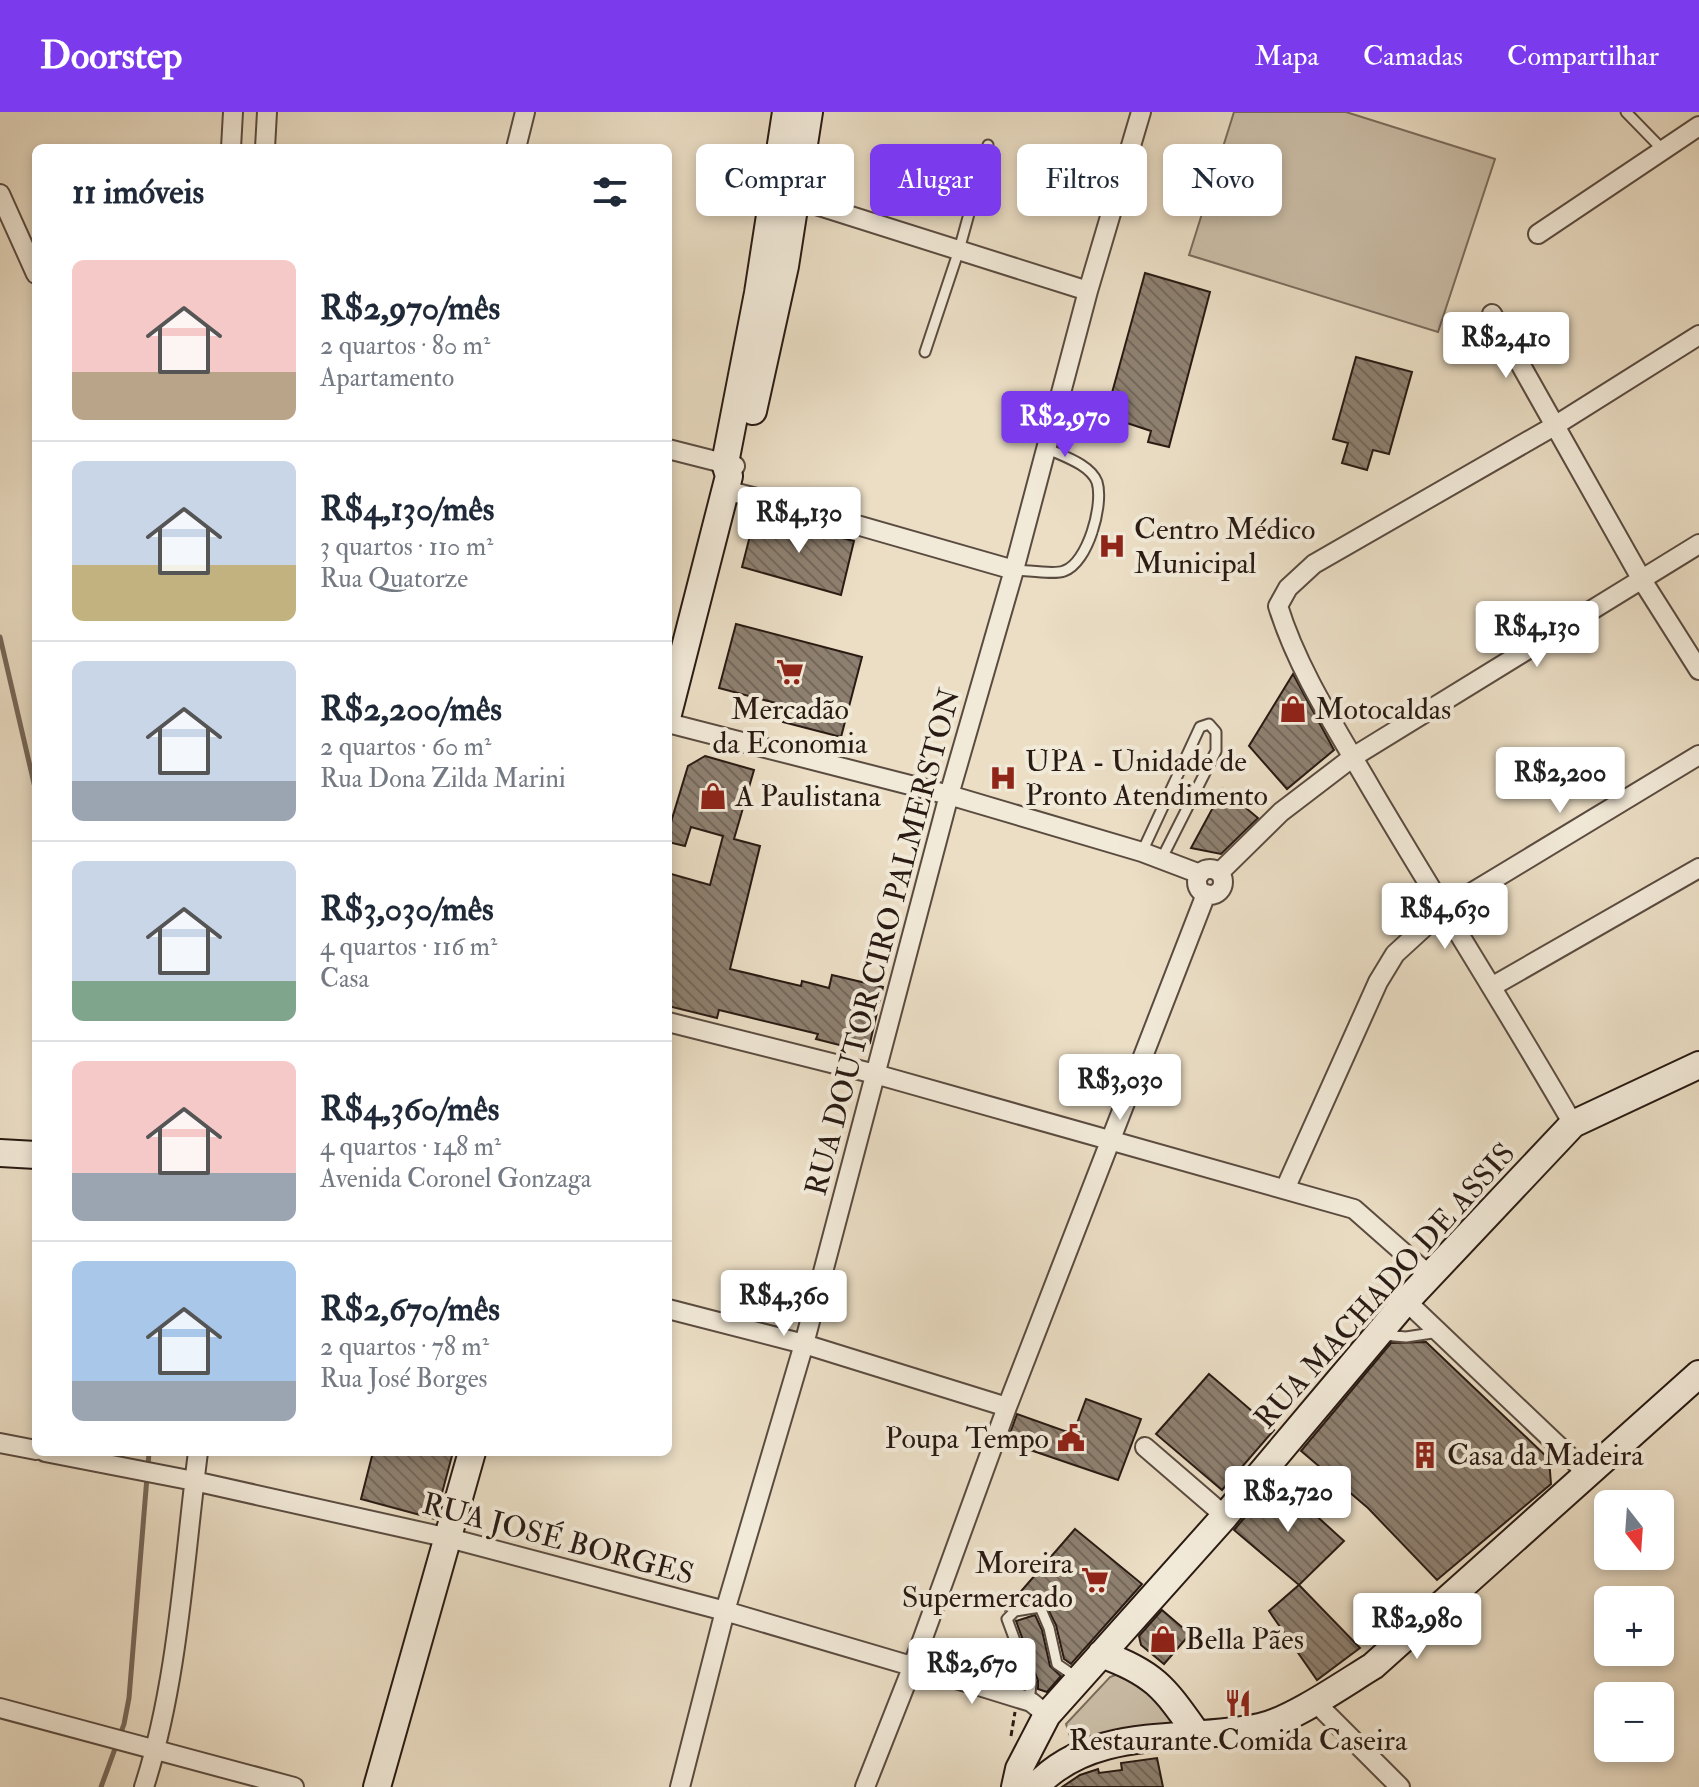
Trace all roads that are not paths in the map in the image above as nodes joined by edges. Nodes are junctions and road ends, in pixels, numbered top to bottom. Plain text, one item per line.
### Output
1 (233, 112) edge
2 (267, 112) edge
3 (525, 112) edge
4 (786, 112) edge
5 (809, 112) edge
6 (1141, 112) edge
7 (1626, 112) edge
8 (1699, 126) edge
9 (231, 144) edge
10 (265, 144) edge
11 (517, 144) edge
12 (805, 144) edge
13 (1663, 150) junction
14 (0, 194) edge
15 (794, 216) edge
16 (851, 216) edge
17 (968, 216) edge
18 (1538, 234) dead end
19 (959, 250) junction
20 (32, 265) edge
21 (1088, 291) junction
22 (1492, 314) dead end
23 (1699, 335) edge
24 (925, 352) dead end
25 (1556, 425) junction
26 (1046, 448) junction
27 (672, 451) edge
28 (729, 474) junction
29 (1699, 544) edge
30 (1014, 570) junction
31 (1642, 580) junction
32 (1699, 670) edge
33 (672, 698) edge
34 (672, 724) edge
35 (1699, 755) edge
36 (1353, 757) junction
37 (949, 795) junction
38 (1142, 852) junction
39 (1162, 858) junction
40 (1699, 868) edge
41 (1220, 872) junction
42 (1200, 874) junction
43 (1206, 894) junction
44 (1443, 910) junction
45 (1493, 986) junction
46 (672, 1023) edge
47 (1699, 1065) edge
48 (875, 1074) junction
49 (1573, 1124) junction
50 (1111, 1141) junction
51 (0, 1153) edge
52 (32, 1155) edge
53 (1285, 1189) junction
54 (1430, 1276) junction
55 (1406, 1301) junction
56 (672, 1310) edge
57 (1439, 1332) junction
58 (1378, 1334) junction
59 (804, 1344) junction
60 (1699, 1374) edge
61 (1007, 1407) junction
62 (0, 1443) edge
63 (1145, 1447) dead end
64 (32, 1449) edge
65 (66, 1456) edge
66 (197, 1456) edge
67 (471, 1456) edge
68 (1589, 1475) junction
69 (194, 1481) junction
70 (1225, 1516) junction
71 (449, 1538) junction
72 (725, 1611) junction
73 (1101, 1654) junction
74 (912, 1668) junction
75 (1079, 1679) junction
76 (1315, 1702) junction
77 (0, 1708) edge
78 (1038, 1708) junction
79 (1197, 1734) junction
80 (156, 1750) junction
81 (1076, 1755) junction
82 (144, 1787) edge
83 (294, 1787) edge
84 (377, 1787) edge
85 (680, 1787) edge
86 (865, 1787) edge
87 (1015, 1787) edge
88 (1035, 1787) edge
89 (1400, 1787) edge

1 - 9 street
2 - 10 street
3 - 11 street
4 - 28 main road
5 - 12 main road
6 - 21 street, RUA DOUTOR CIRO PALMERSTON
7 - 13 lane
8 - 13 street
13 - 18 street
14 - 20 street
15 - 28 main road
16 - 19 street
17 - 19 lane
19 - 21 street
19 - 24 lane
21 - 26 street, RUA DOUTOR CIRO PALMERSTON
22 - 25 street
23 - 25 street
25 - 31 street
25 - 36 street
26 - 30 street, RUA DOUTOR CIRO PALMERSTON
26 - 30 lane
27 - 28 street
28 - 30 street
28 - 33 main road
29 - 31 street
30 - 37 street, RUA DOUTOR CIRO PALMERSTON
31 - 32 street
31 - 36 street
34 - 37 street
35 - 44 street
36 - 41 street
36 - 44 street
37 - 38 street
37 - 48 street, RUA DOUTOR CIRO PALMERSTON
38 - 39 street
38 - 39 lane
39 - 42 street
40 - 45 street
41 - 42 street
41 - 43 street
42 - 43 street
43 - 50 street
44 - 45 street
44 - 53 street
45 - 49 street
46 - 48 street
47 - 49 main road, RUA MACHADO DE ASSIS
48 - 50 street
48 - 59 street, RUA DOUTOR CIRO PALMERSTON
49 - 54 main road, RUA MACHADO DE ASSIS
50 - 53 street
50 - 61 street
51 - 52 main road
53 - 54 street
54 - 55 main road, RUA MACHADO DE ASSIS
55 - 57 street
55 - 58 main road, RUA MACHADO DE ASSIS
56 - 59 street
57 - 58 lane
57 - 68 street
58 - 70 main road, RUA MACHADO DE ASSIS
59 - 61 street
59 - 72 street, RUA DOUTOR CIRO PALMERSTON
60 - 68 main road
61 - 74 street
62 - 64 street
63 - 70 street
65 - 69 street, RUA JOSÉ BORGES
66 - 69 street
67 - 71 main road
68 - 76 main road
69 - 71 street, RUA JOSÉ BORGES
69 - 80 street
70 - 73 main road, RUA MACHADO DE ASSIS
71 - 72 street, RUA JOSÉ BORGES
71 - 84 main road
72 - 74 street, RUA JOSÉ BORGES
72 - 85 street, RUA DOUTOR CIRO PALMERSTON
73 - 75 main road, RUA MACHADO DE ASSIS
73 - 79 main road
74 - 78 street, RUA JOSÉ BORGES
74 - 86 street
75 - 78 main road, RUA MACHADO DE ASSIS
75 - 78 lane
76 - 79 main road
76 - 89 street
77 - 80 street
78 - 81 main road
78 - 87 main road, RUA MACHADO DE ASSIS
79 - 81 main road
80 - 82 street
80 - 83 street
81 - 88 main road

